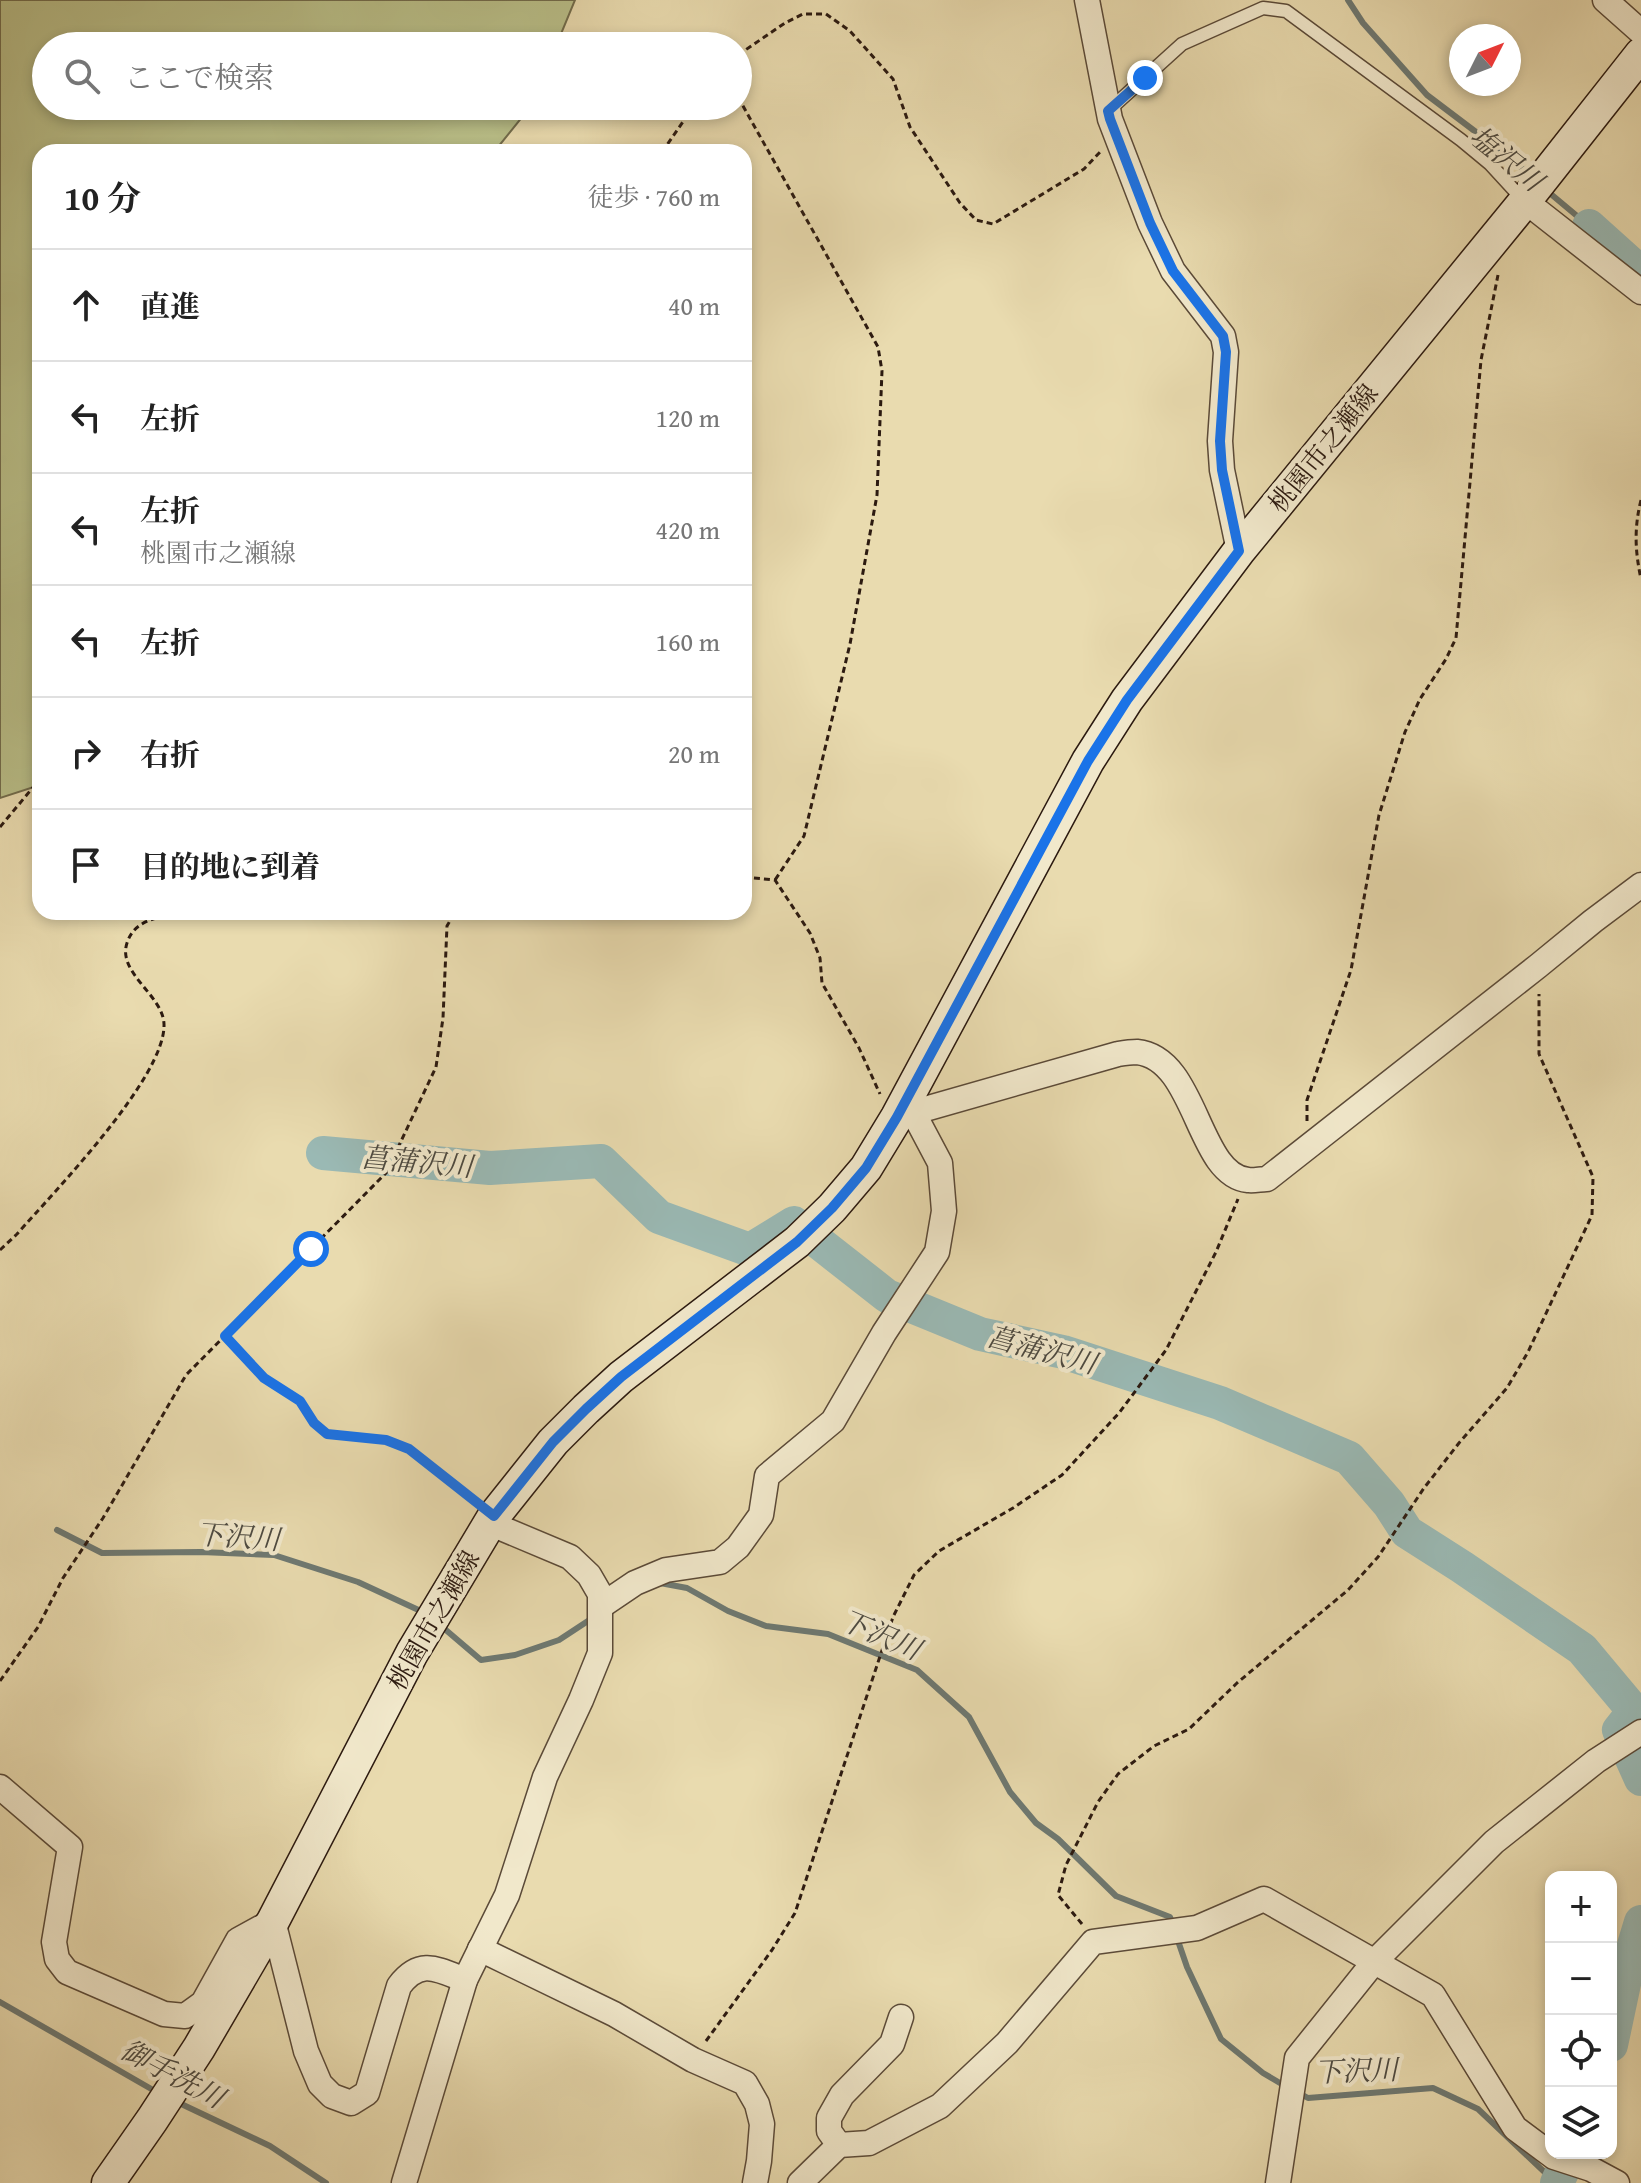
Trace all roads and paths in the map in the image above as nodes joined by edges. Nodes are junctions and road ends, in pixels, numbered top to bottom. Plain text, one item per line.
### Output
1 (1087, 0) edge
2 (1605, 0) edge
3 (1641, 32) edge
4 (752, 45) edge
5 (1641, 54) edge
6 (1108, 111) junction
7 (684, 120) edge
8 (751, 120) edge
9 (1116, 135) junction
10 (668, 144) edge
11 (1525, 201) junction
12 (1491, 243) junction
13 (1641, 292) edge
14 (1641, 500) edge
15 (1239, 551) junction
16 (1641, 579) edge
17 (32, 789) edge
18 (0, 827) edge
19 (752, 878) edge
20 (775, 880) junction
21 (1641, 885) edge
22 (148, 920) edge
23 (450, 920) edge
24 (1538, 966) junction
25 (902, 1117) junction
26 (1313, 1142) junction
27 (1246, 1180) junction
28 (0, 1250) edge
29 (225, 1336) junction
30 (491, 1520) junction
31 (600, 1607) junction
32 (0, 1681) edge
33 (1641, 1732) edge
34 (0, 1787) edge
35 (273, 1921) junction
36 (1093, 1942) junction
37 (480, 1949) junction
38 (1374, 1962) junction
39 (465, 1980) junction
40 (901, 2017) dead end
41 (693, 2060) junction
42 (839, 2145) junction
43 (108, 2183) edge
44 (404, 2183) edge
45 (755, 2183) edge
46 (800, 2183) edge
47 (1278, 2183) edge
48 (1617, 2183) edge

1 - 6 street
2 - 3 street
4 - 9 path
5 - 11 main road, 桃園市之瀬線
6 - 9 street
6 - 11 lane
7 - 10 path
8 - 20 path
9 - 15 street
11 - 12 main road, 桃園市之瀬線
11 - 13 street
12 - 15 main road, 桃園市之瀬線
12 - 26 path
14 - 16 path
15 - 25 main road, 桃園市之瀬線
17 - 18 path
19 - 20 path
20 - 25 path
21 - 24 street
22 - 28 path
23 - 29 path
24 - 26 street
24 - 36 path
25 - 27 street
25 - 30 main road, 桃園市之瀬線
25 - 31 street
26 - 27 street
27 - 41 path
29 - 30 path
29 - 32 path
30 - 31 street
30 - 35 main road, 桃園市之瀬線
31 - 37 street
33 - 38 street
34 - 35 street
35 - 39 street
35 - 43 main road, 桃園市之瀬線
36 - 38 street
36 - 42 street
37 - 39 street
37 - 41 street
38 - 47 street
38 - 48 street
39 - 44 street
40 - 42 street
41 - 45 street
42 - 46 street

